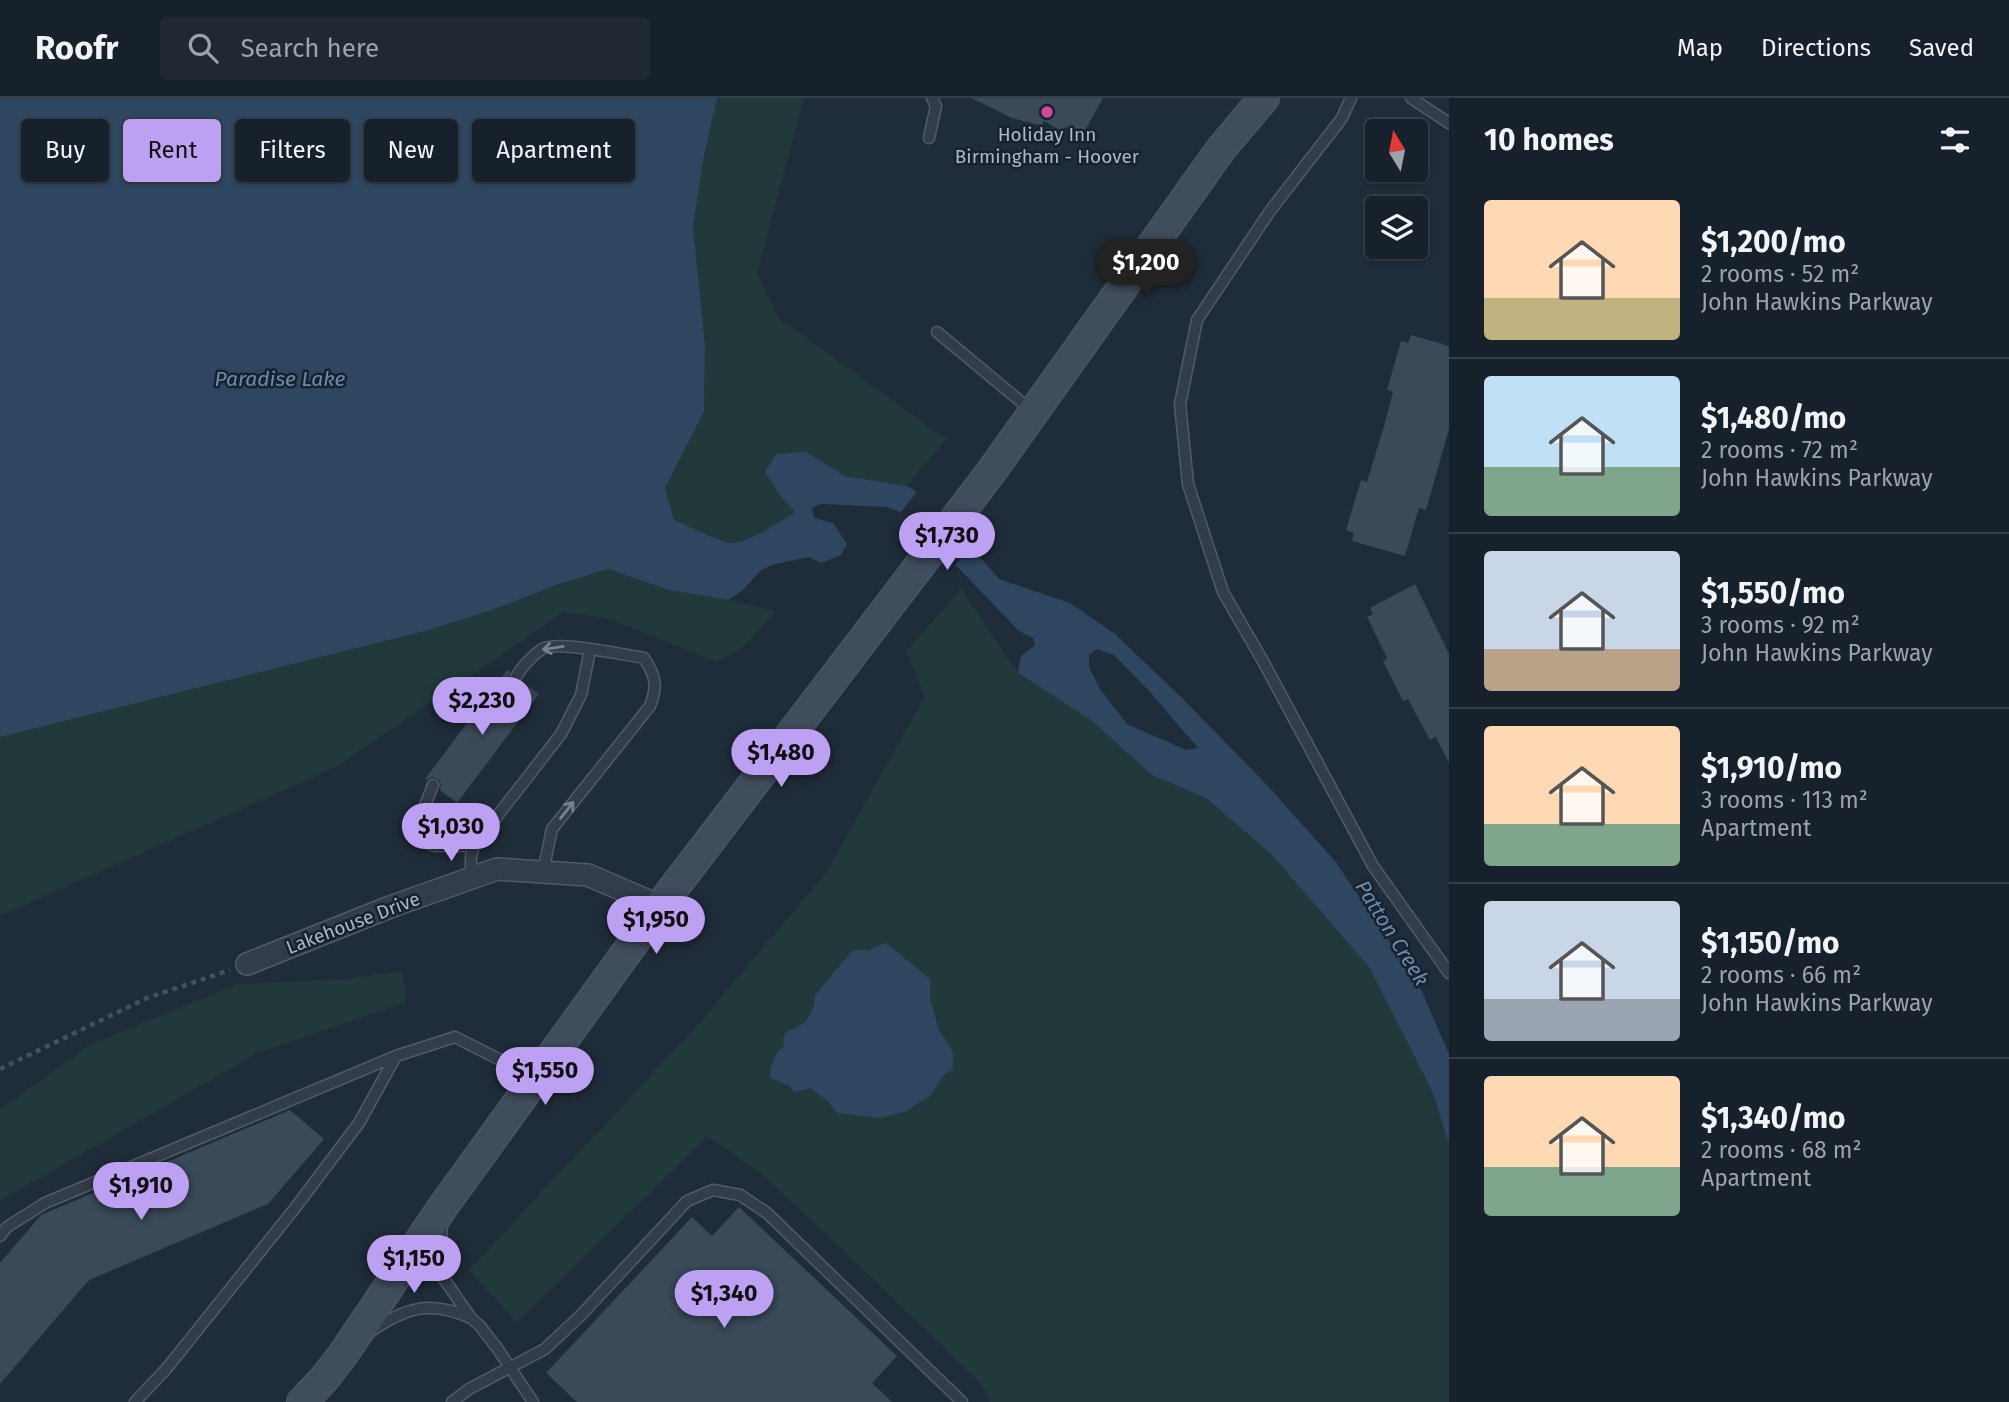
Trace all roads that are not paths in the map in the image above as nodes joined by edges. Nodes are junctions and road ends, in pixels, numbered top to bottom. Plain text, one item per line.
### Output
1 (932, 98) edge
2 (1264, 98) edge
3 (1351, 98) edge
4 (1411, 98) edge
5 (1449, 123) edge
6 (929, 138) dead end
7 (937, 332) dead end
8 (1034, 413) junction
9 (590, 650) junction
10 (516, 677) dead end
11 (433, 785) dead end
12 (474, 846) junction
13 (543, 872) junction
14 (471, 878) junction
15 (660, 906) junction
16 (247, 964) road end
17 (1449, 973) edge
18 (396, 1056) junction
19 (535, 1078) junction
20 (442, 1208) junction
21 (0, 1236) edge
22 (471, 1318) junction
23 (344, 1353) junction
24 (510, 1367) junction
25 (135, 1402) edge
26 (302, 1402) edge
27 (452, 1402) edge
28 (533, 1402) edge
29 (962, 1402) edge

1 - 6 lane
2 - 8 main road
3 - 17 lane
4 - 5 lane
7 - 8 lane
8 - 15 main road
9 -> 10 lane
9 - 12 lane
13 -> 9 lane
11 - 12 lane
12 - 14 lane
13 - 14 street, Lakehouse Drive
13 - 15 street, Lakehouse Drive
14 - 16 street, Lakehouse Drive
15 - 19 main road
18 - 19 lane
18 - 21 lane
18 - 25 lane
19 - 20 main road
20 - 22 lane
20 - 23 main road
22 - 23 lane
22 - 24 lane
23 - 26 main road
24 - 27 lane
24 - 28 lane
24 - 29 lane

